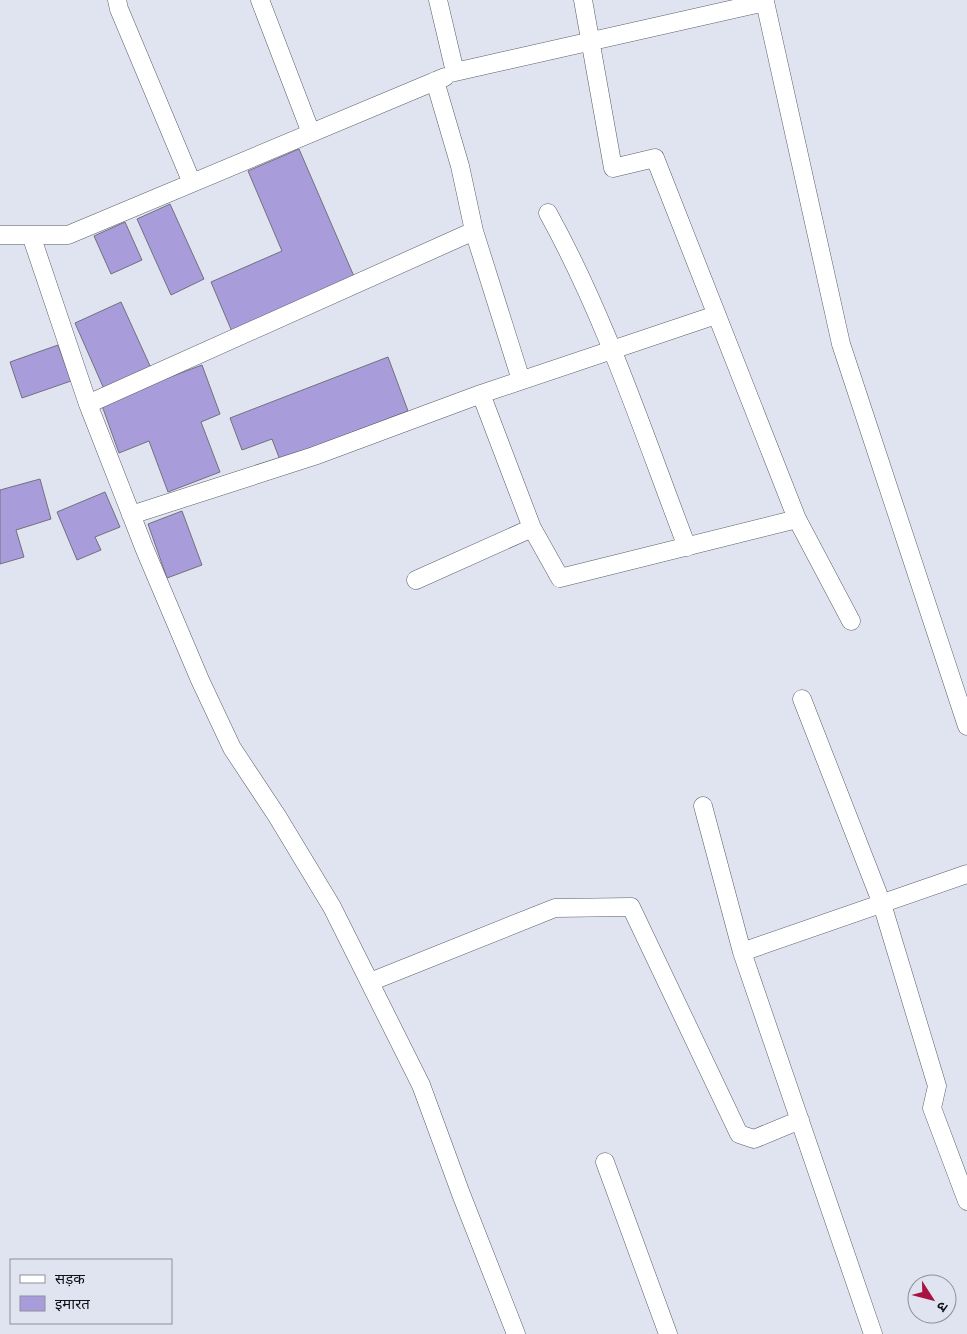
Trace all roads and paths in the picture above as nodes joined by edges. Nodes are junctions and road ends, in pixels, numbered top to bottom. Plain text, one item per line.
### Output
1 (117, 0) edge
2 (260, 0) edge
3 (438, 0) edge
4 (583, 0) edge
5 (768, 1) edge
6 (592, 41) junction
7 (455, 72) junction
8 (436, 81) junction
9 (311, 133) junction
10 (192, 183) junction
11 (548, 213) dead end
12 (474, 231) junction
13 (0, 234) edge
14 (31, 235) junction
15 (716, 315) junction
16 (612, 349) junction
17 (521, 380) junction
18 (482, 394) junction
19 (88, 404) junction
20 (131, 515) junction
21 (797, 519) junction
22 (532, 528) junction
23 (687, 547) junction
24 (416, 580) dead end
25 (851, 621) dead end
26 (802, 698) dead end
27 (967, 726) edge
28 (703, 806) dead end
29 (967, 874) edge
30 (882, 904) junction
31 (742, 952) junction
32 (370, 982) junction
33 (800, 1120) junction
34 (605, 1162) dead end
35 (967, 1201) edge
36 (516, 1334) edge
37 (668, 1334) edge
38 (873, 1334) edge

1 - 10 street
2 - 9 street
3 - 7 street
4 - 6 street
5 - 6 street
5 - 27 street
6 - 7 street
6 - 15 street
7 - 8 street
8 - 9 street
8 - 12 street
9 - 10 street
10 - 14 street
11 - 16 street
12 - 17 street
12 - 19 street
13 - 14 street
14 - 19 street
15 - 16 street
15 - 21 street
16 - 17 street
16 - 23 street
17 - 18 street
18 - 20 street
18 - 22 street
19 - 20 street
20 - 32 street
21 - 23 street
21 - 25 street
22 - 23 street
22 - 24 street
26 - 30 street
28 - 31 street
29 - 30 street
30 - 31 street
30 - 35 street
31 - 33 street
32 - 33 street
32 - 36 street
33 - 38 street
34 - 37 street

